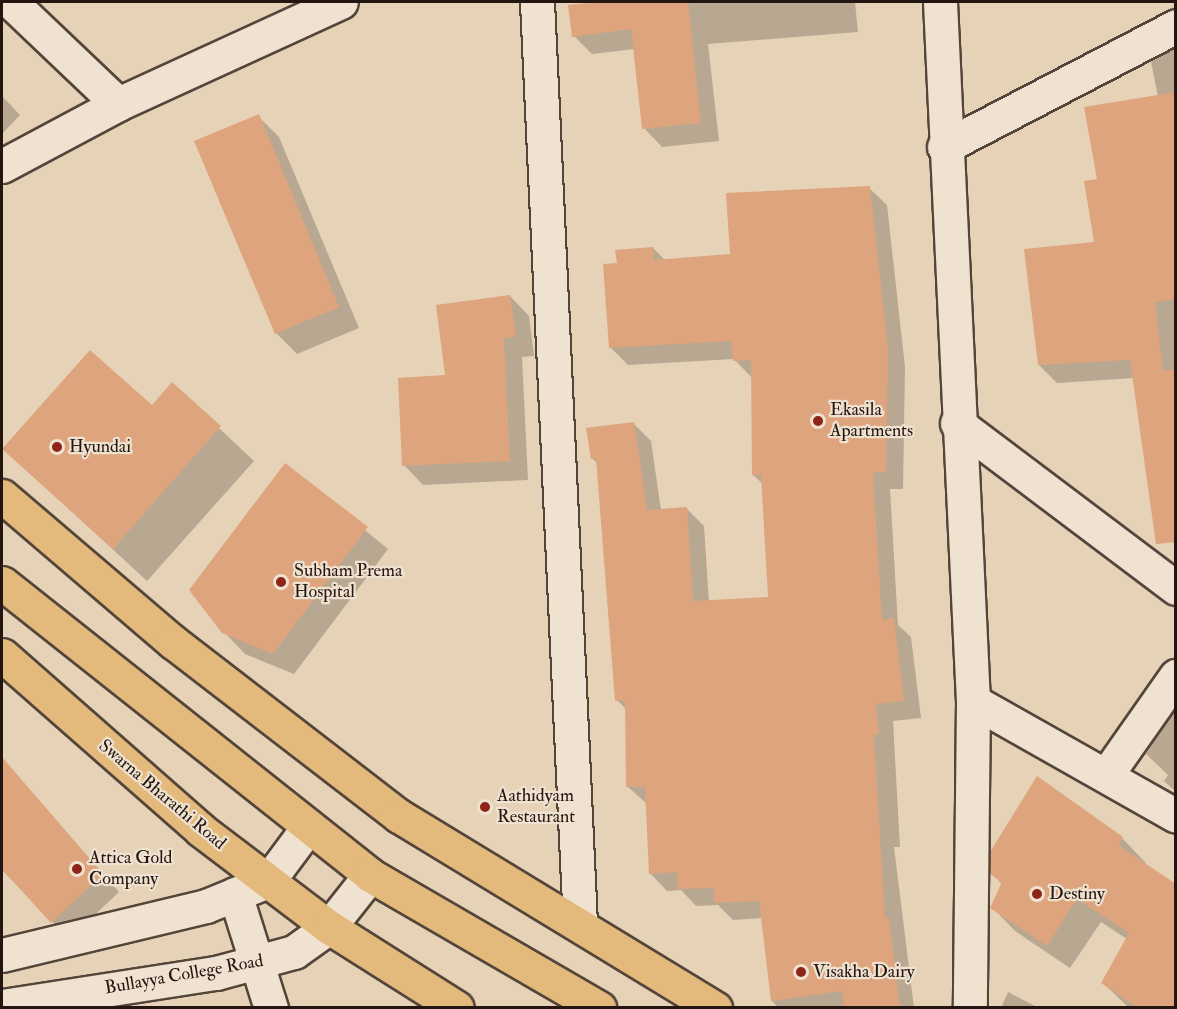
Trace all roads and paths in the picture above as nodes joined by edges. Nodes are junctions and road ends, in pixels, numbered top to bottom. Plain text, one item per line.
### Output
1 (11, 2) edge
2 (341, 2) edge
3 (537, 2) edge
4 (940, 2) edge
5 (1176, 26) edge
6 (118, 104) junction
7 (944, 147) junction
8 (2, 166) edge
9 (957, 423) junction
10 (2, 496) edge
11 (2, 583) edge
12 (1176, 588) edge
13 (2, 655) edge
14 (1176, 676) edge
15 (973, 701) junction
16 (1107, 774) junction
17 (1176, 816) edge
18 (306, 830) junction
19 (370, 875) junction
20 (268, 881) junction
21 (235, 894) junction
22 (580, 923) junction
23 (329, 927) junction
24 (2, 955) edge
25 (260, 964) junction
26 (2, 1006) edge
27 (271, 1008) edge
28 (458, 1008) edge
29 (599, 1008) edge
30 (715, 1008) edge
31 (970, 1008) edge

1 - 6 street
2 - 6 street
3 - 22 street
4 - 7 street
5 - 7 street
6 - 8 street
7 - 9 street
9 - 12 street
9 - 15 street
10 - 22 main road
11 - 18 main road
13 - 20 main road, Swarna Bharathi Road
14 - 16 street
15 - 16 street
15 - 31 street
16 - 17 street
18 - 19 main road
18 - 20 street
19 - 23 street, Bullayya College Road
19 - 29 main road
20 - 21 street
20 - 23 main road, Swarna Bharathi Road
21 - 24 street
21 - 25 street
22 - 30 main road
23 - 25 street, Bullayya College Road
23 - 28 main road, Swarna Bharathi Road
25 - 26 street, Bullayya College Road
25 - 27 street

